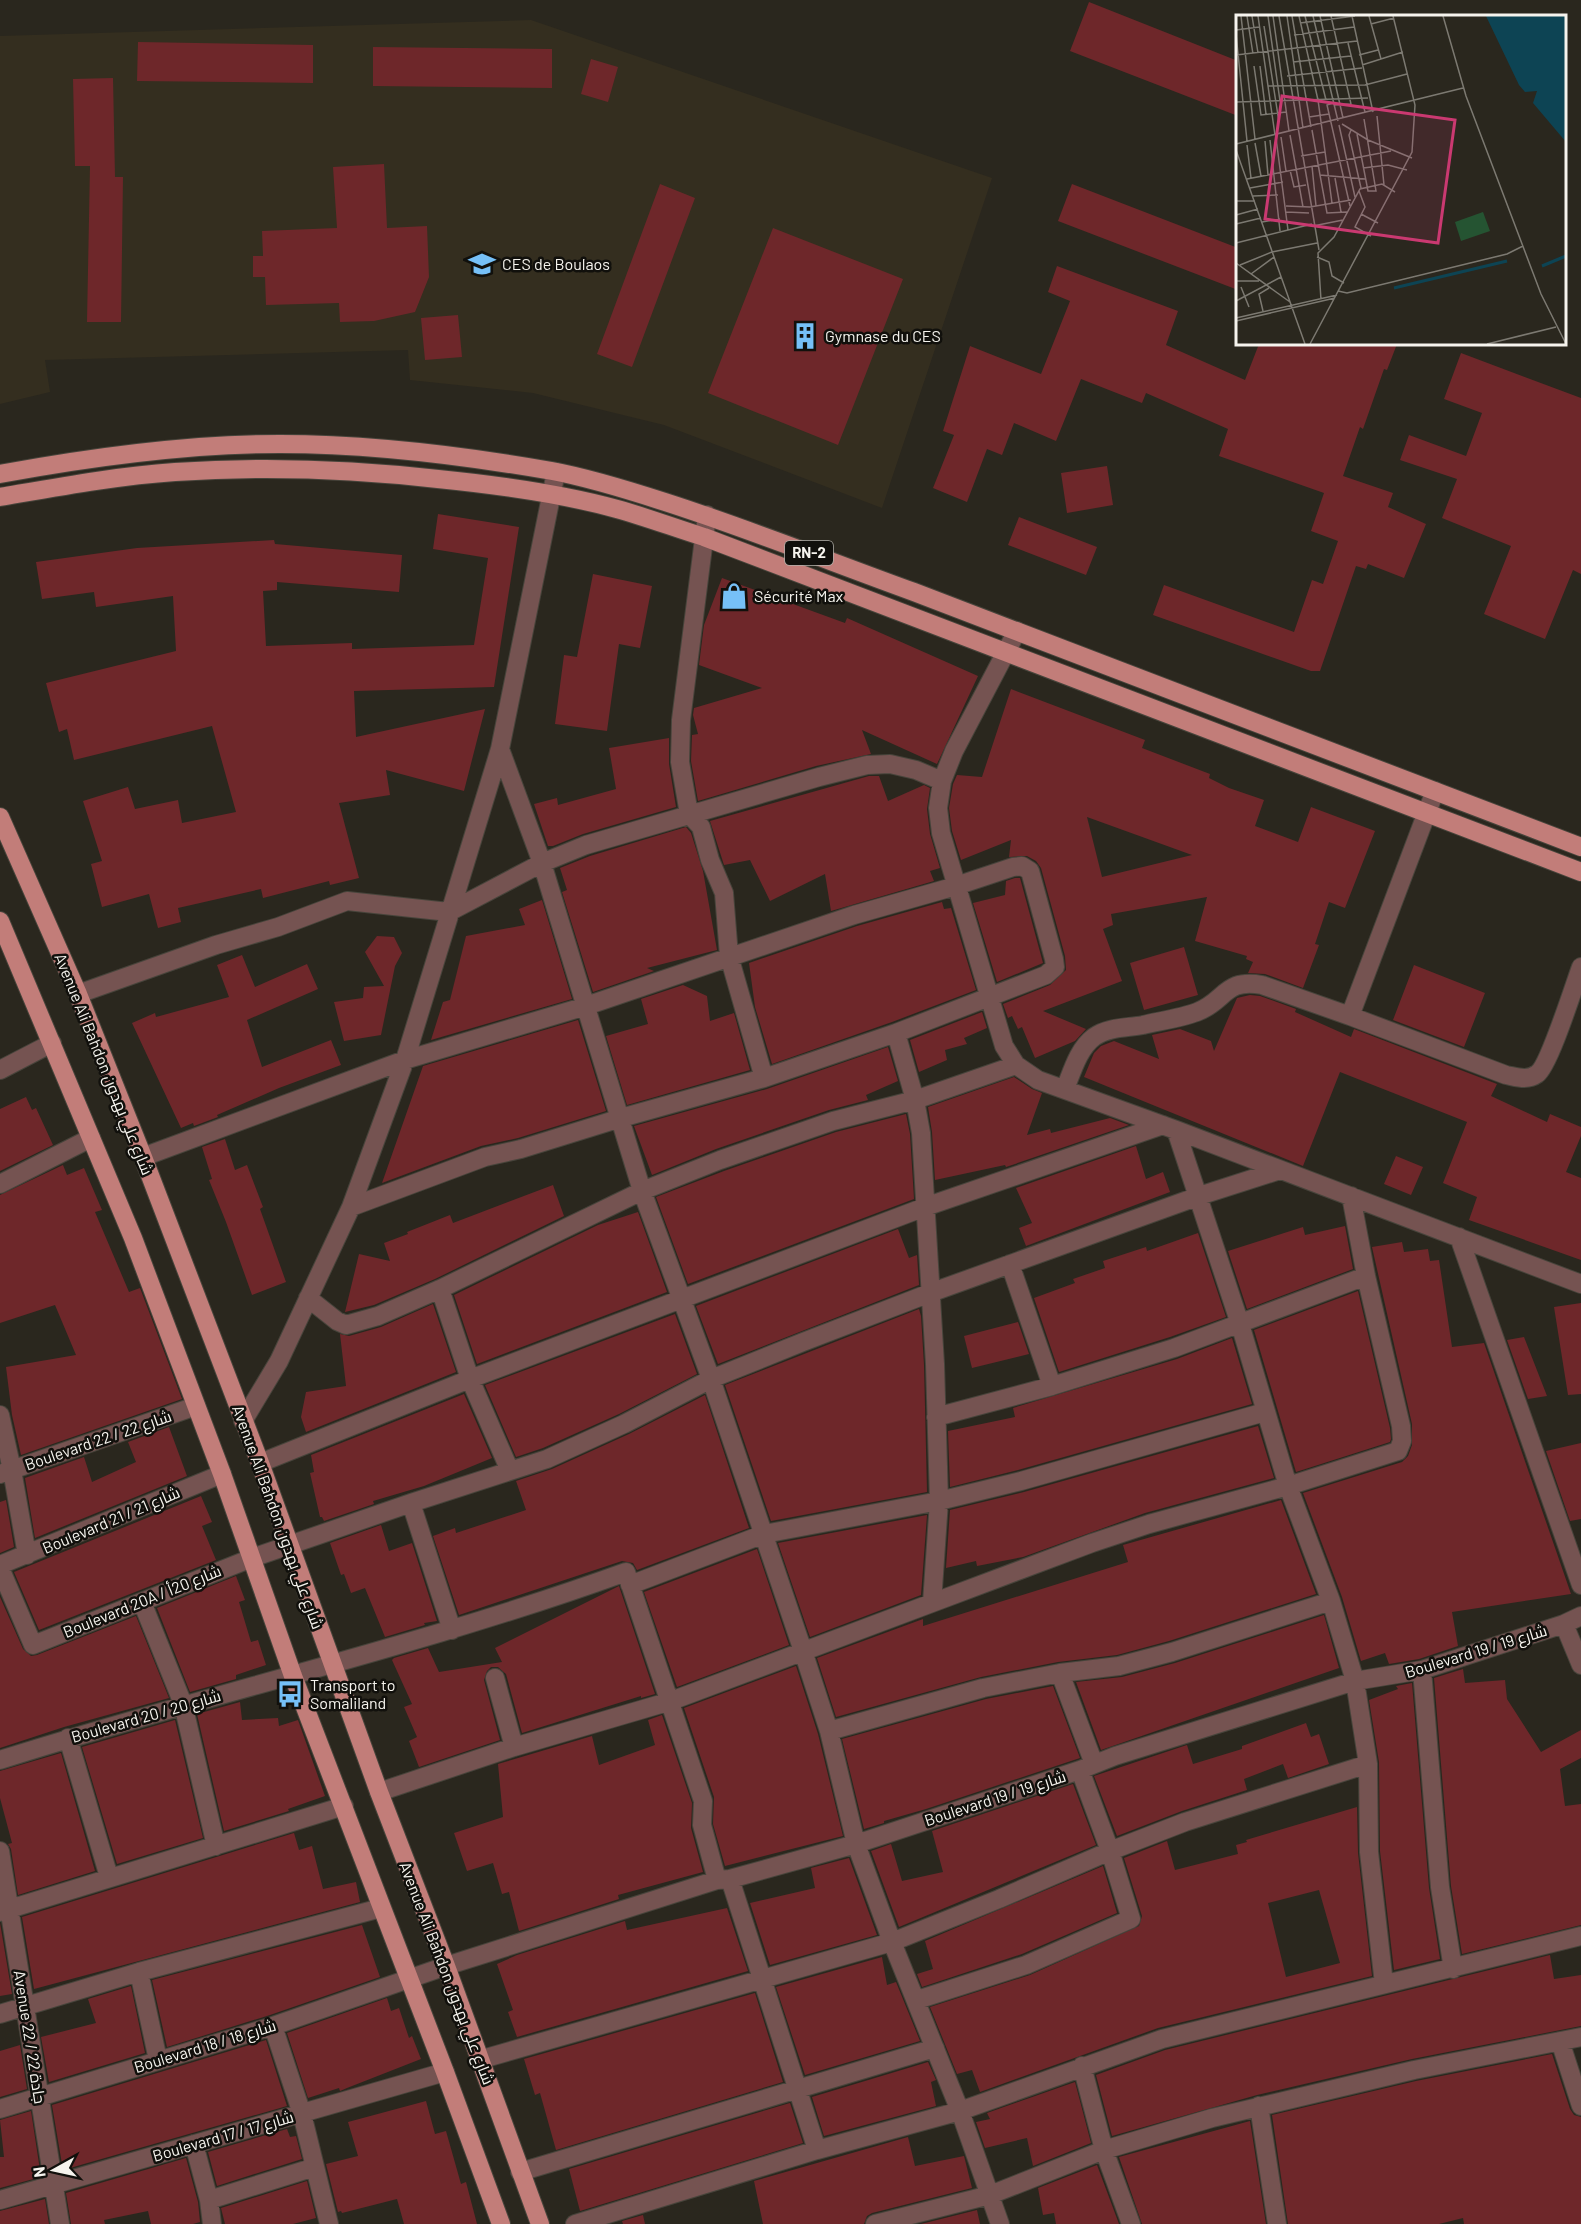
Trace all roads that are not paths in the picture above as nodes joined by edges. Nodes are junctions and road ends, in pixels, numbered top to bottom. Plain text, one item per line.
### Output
1 (556, 472) junction
2 (0, 474) edge
3 (552, 494) junction
4 (0, 498) edge
5 (707, 515) junction
6 (704, 537) junction
7 (1017, 631) junction
8 (1006, 651) junction
9 (500, 749) junction
10 (942, 781) junction
11 (1435, 791) junction
12 (1426, 813) junction
13 (689, 814) junction
14 (0, 817) edge
15 (1581, 847) edge
16 (542, 863) junction
17 (1581, 872) edge
18 (956, 886) junction
19 (449, 912) junction
20 (0, 921) edge
21 (729, 956) junction
22 (1581, 967) edge
23 (78, 994) junction
24 (989, 998) junction
25 (586, 1006) junction
26 (1350, 1016) junction
27 (896, 1034) junction
28 (52, 1043) junction
29 (405, 1060) junction
30 (1016, 1065) junction
31 (0, 1070) edge
32 (764, 1078) junction
33 (1065, 1089) junction
34 (915, 1100) junction
35 (621, 1118) junction
36 (1169, 1127) junction
37 (91, 1138) junction
38 (143, 1157) junction
39 (1280, 1170) junction
40 (0, 1184) edge
41 (642, 1191) junction
42 (1199, 1196) junction
43 (1351, 1196) junction
44 (924, 1207) junction
45 (351, 1208) junction
46 (1459, 1237) junction
47 (1010, 1264) junction
48 (1366, 1276) junction
49 (1581, 1284) edge
50 (440, 1289) junction
51 (930, 1293) junction
52 (308, 1298) junction
53 (682, 1300) junction
54 (1240, 1324) junction
55 (470, 1379) junction
56 (711, 1380) junction
57 (1052, 1386) junction
58 (196, 1406) junction
59 (1265, 1412) junction
60 (0, 1415) edge
61 (936, 1417) junction
62 (243, 1421) junction
63 (260, 1463) junction
64 (510, 1471) junction
65 (6, 1472) edge
66 (222, 1474) junction
67 (1288, 1486) junction
68 (939, 1500) junction
69 (411, 1503) junction
70 (764, 1534) junction
71 (289, 1545) junction
72 (27, 1555) junction
73 (252, 1558) junction
74 (0, 1567) edge
75 (630, 1585) junction
76 (1581, 1585) edge
77 (1331, 1601) junction
78 (142, 1602) junction
79 (932, 1604) junction
80 (1573, 1620) edge
81 (452, 1630) junction
82 (804, 1651) junction
83 (332, 1664) junction
84 (1581, 1665) edge
85 (1422, 1671) junction
86 (1060, 1673) junction
87 (293, 1676) junction
88 (495, 1678) dead end
89 (1355, 1681) junction
90 (671, 1701) junction
91 (183, 1704) junction
92 (829, 1731) junction
93 (68, 1738) junction
94 (514, 1747) junction
95 (0, 1760) edge
96 (1368, 1764) junction
97 (1087, 1767) junction
98 (379, 1792) junction
99 (344, 1806) junction
100 (856, 1844) junction
101 (216, 1846) junction
102 (0, 1851) edge
103 (1110, 1851) junction
104 (109, 1877) junction
105 (724, 1880) junction
106 (381, 1908) junction
107 (5, 1910) edge
108 (1581, 1936) edge
109 (892, 1942) junction
110 (446, 1966) junction
111 (1454, 1969) junction
112 (139, 1972) junction
113 (408, 1980) junction
114 (763, 1980) junction
115 (1384, 1984) junction
116 (917, 2000) junction
117 (25, 2006) junction
118 (0, 2014) edge
119 (273, 2026) junction
120 (1581, 2037) edge
121 (1560, 2041) junction
122 (935, 2048) junction
123 (158, 2060) junction
124 (479, 2060) junction
125 (1082, 2066) junction
126 (445, 2072) junction
127 (797, 2089) junction
128 (40, 2098) junction
129 (1259, 2106) junction
130 (1581, 2106) edge
131 (0, 2109) edge
132 (960, 2111) junction
133 (302, 2114) junction
134 (195, 2144) junction
135 (817, 2150) junction
136 (1104, 2150) junction
137 (315, 2167) junction
138 (520, 2172) junction
139 (54, 2184) junction
140 (990, 2195) junction
141 (209, 2199) junction
142 (0, 2200) edge
143 (60, 2224) edge
144 (212, 2224) edge
145 (329, 2224) edge
146 (501, 2224) edge
147 (540, 2224) edge
148 (575, 2224) edge
149 (876, 2224) edge
150 (1000, 2224) edge
151 (1131, 2224) edge
152 (1277, 2224) edge

1 - 2 main road, RN-2
1 - 3 street
1 - 5 main road, RN-2
3 - 4 main road, RN-2
3 - 6 main road, RN-2
3 - 9 street
5 - 6 street
5 - 7 main road, RN-2
6 - 8 main road, RN-2
6 - 13 street
7 - 8 street
7 - 11 main road, RN-2
8 - 10 street
8 - 12 main road, RN-2
9 - 16 street
9 - 19 street
10 - 13 street
10 - 18 street
11 - 12 street
11 - 15 main road, RN-2
12 - 17 main road, RN-2
12 - 26 street
13 - 16 street
13 - 21 street
14 - 23 main road, Avenue Ali Bahdon شارع علي بهدون
16 - 19 street
16 - 25 street
18 - 21 street
18 - 24 street
18 - 24 street
19 - 23 street
19 - 29 street
20 - 28 main road
21 - 25 street
21 - 32 street
22 - 26 street
23 - 38 main road, Avenue Ali Bahdon شارع علي بهدون
24 - 27 street
24 - 30 street
25 - 29 street
25 - 35 street
26 - 33 street
27 - 32 street
27 - 34 street
28 - 31 street
28 - 37 main road
29 - 38 street
29 - 45 street
30 - 33 street
30 - 34 street
32 - 35 street
33 - 36 street
34 - 41 street
34 - 44 street
35 - 41 street
35 - 45 street
36 - 39 street
36 - 42 street
36 - 44 street
37 - 40 street
37 - 58 main road
38 - 62 main road, Avenue Ali Bahdon شارع علي بهدون
39 - 42 street, Boulevard 20A / شارع 20أ
39 - 43 street
41 - 50 street
41 - 53 street
42 - 47 street, Boulevard 20A / شارع 20أ
42 - 54 street
43 - 46 street
43 - 48 street
44 - 51 street
44 - 53 street
45 - 52 street
46 - 49 street
46 - 76 street
47 - 51 street, Boulevard 20A / شارع 20أ
47 - 57 street
48 - 54 street
48 - 67 street
50 - 52 street
50 - 55 street
51 - 56 street, Boulevard 20A / شارع 20أ
51 - 61 street
52 - 62 street
53 - 55 street
53 - 56 street
54 - 57 street
54 - 59 street
55 - 63 street
55 - 64 street
56 - 64 street, Boulevard 20A / شارع 20أ
56 - 70 street
57 - 61 street
58 - 65 street, Boulevard 22 / شارع 22
58 - 66 main road
59 - 67 street
59 - 68 street
60 - 65 street
61 - 68 street
62 - 63 main road, Avenue Ali Bahdon شارع علي بهدون
63 - 71 main road, Avenue Ali Bahdon شارع علي بهدون
64 - 69 street, Boulevard 20A / شارع 20أ
65 - 72 street
66 - 72 street, Boulevard 21 / شارع 21
66 - 73 main road
67 - 77 street
67 - 79 street
68 - 70 street
68 - 79 street
69 - 71 street, Boulevard 20A / شارع 20أ
69 - 81 street
70 - 75 street
70 - 82 street
71 - 73 street, Boulevard 20A / شارع 20أ
71 - 83 main road, Avenue Ali Bahdon شارع علي بهدون
72 - 74 street, Boulevard 21 / شارع 21
73 - 78 street, Boulevard 20A / شارع 20أ
73 - 87 main road
74 - 78 street, Boulevard 20A / شارع 20أ
75 - 81 street, Boulevard 20 / شارع 20
75 - 90 street
77 - 86 street
77 - 89 street
78 - 91 street
79 - 82 street
80 - 84 street
80 - 85 street, Boulevard 19 / شارع 19
81 - 83 street, Boulevard 20 / شارع 20
82 - 90 street
82 - 92 street
83 - 87 street, Boulevard 20 / شارع 20
83 - 98 main road, Avenue Ali Bahdon شارع علي بهدون
85 - 89 street, Boulevard 19 / شارع 19
85 - 111 street
86 - 92 street
86 - 97 street
87 - 91 street, Boulevard 20 / شارع 20
87 - 99 main road
88 - 94 street
89 - 96 street
89 - 97 street, Boulevard 19 / شارع 19
90 - 94 street
90 - 105 street
91 - 93 street, Boulevard 20 / شارع 20
91 - 101 street
92 - 100 street
93 - 95 street, Boulevard 20 / شارع 20
93 - 104 street
94 - 98 street
96 - 103 street
96 - 115 street
97 - 100 street, Boulevard 19 / شارع 19
97 - 103 street
98 - 110 main road, Avenue Ali Bahdon شارع علي بهدون
99 - 101 street
99 - 106 main road
100 - 105 street, Boulevard 19 / شارع 19
100 - 109 street
101 - 104 street
102 - 107 street, Avenue 22 / جادة 22
103 - 109 street
103 - 116 street
104 - 107 street
105 - 110 street, Boulevard 19 / شارع 19
105 - 114 street
106 - 112 street
106 - 113 main road
107 - 117 street, Avenue 22 / جادة 22
108 - 111 street
109 - 114 street
109 - 116 street
110 - 113 street, Boulevard 19 / شارع 19
110 - 124 main road, Avenue Ali Bahdon شارع علي بهدون
111 - 115 street
112 - 117 street
112 - 123 street
113 - 119 street, Boulevard 18 / شارع 18
113 - 126 main road
114 - 124 street
114 - 127 street
115 - 125 street
116 - 122 street
117 - 118 street
117 - 128 street, Avenue 22 / جادة 22
119 - 123 street, Boulevard 18 / شارع 18
119 - 133 street
120 - 121 street
121 - 129 street
121 - 130 street
122 - 127 street
122 - 132 street
123 - 128 street, Boulevard 18 / شارع 18
124 - 138 main road, Avenue Ali Bahdon شارع علي بهدون
125 - 132 street
125 - 136 street
126 - 133 street, Boulevard 17 / شارع 17
126 - 146 main road
127 - 135 street
127 - 138 street
128 - 131 street, Boulevard 18 / شارع 18
128 - 139 street, Avenue 22 / جادة 22
129 - 136 street
129 - 152 street
132 - 135 street
132 - 140 street
133 - 134 street, Boulevard 17 / شارع 17
133 - 137 street
134 - 139 street, Boulevard 17 / شارع 17
134 - 141 street
135 - 148 street
136 - 140 street
136 - 151 street
137 - 141 street
137 - 145 street
138 - 147 main road, Avenue Ali Bahdon شارع علي بهدون
139 - 142 street, Boulevard 17 / شارع 17
139 - 143 street, Avenue 22 / جادة 22
140 - 149 street
140 - 150 street
141 - 144 street

